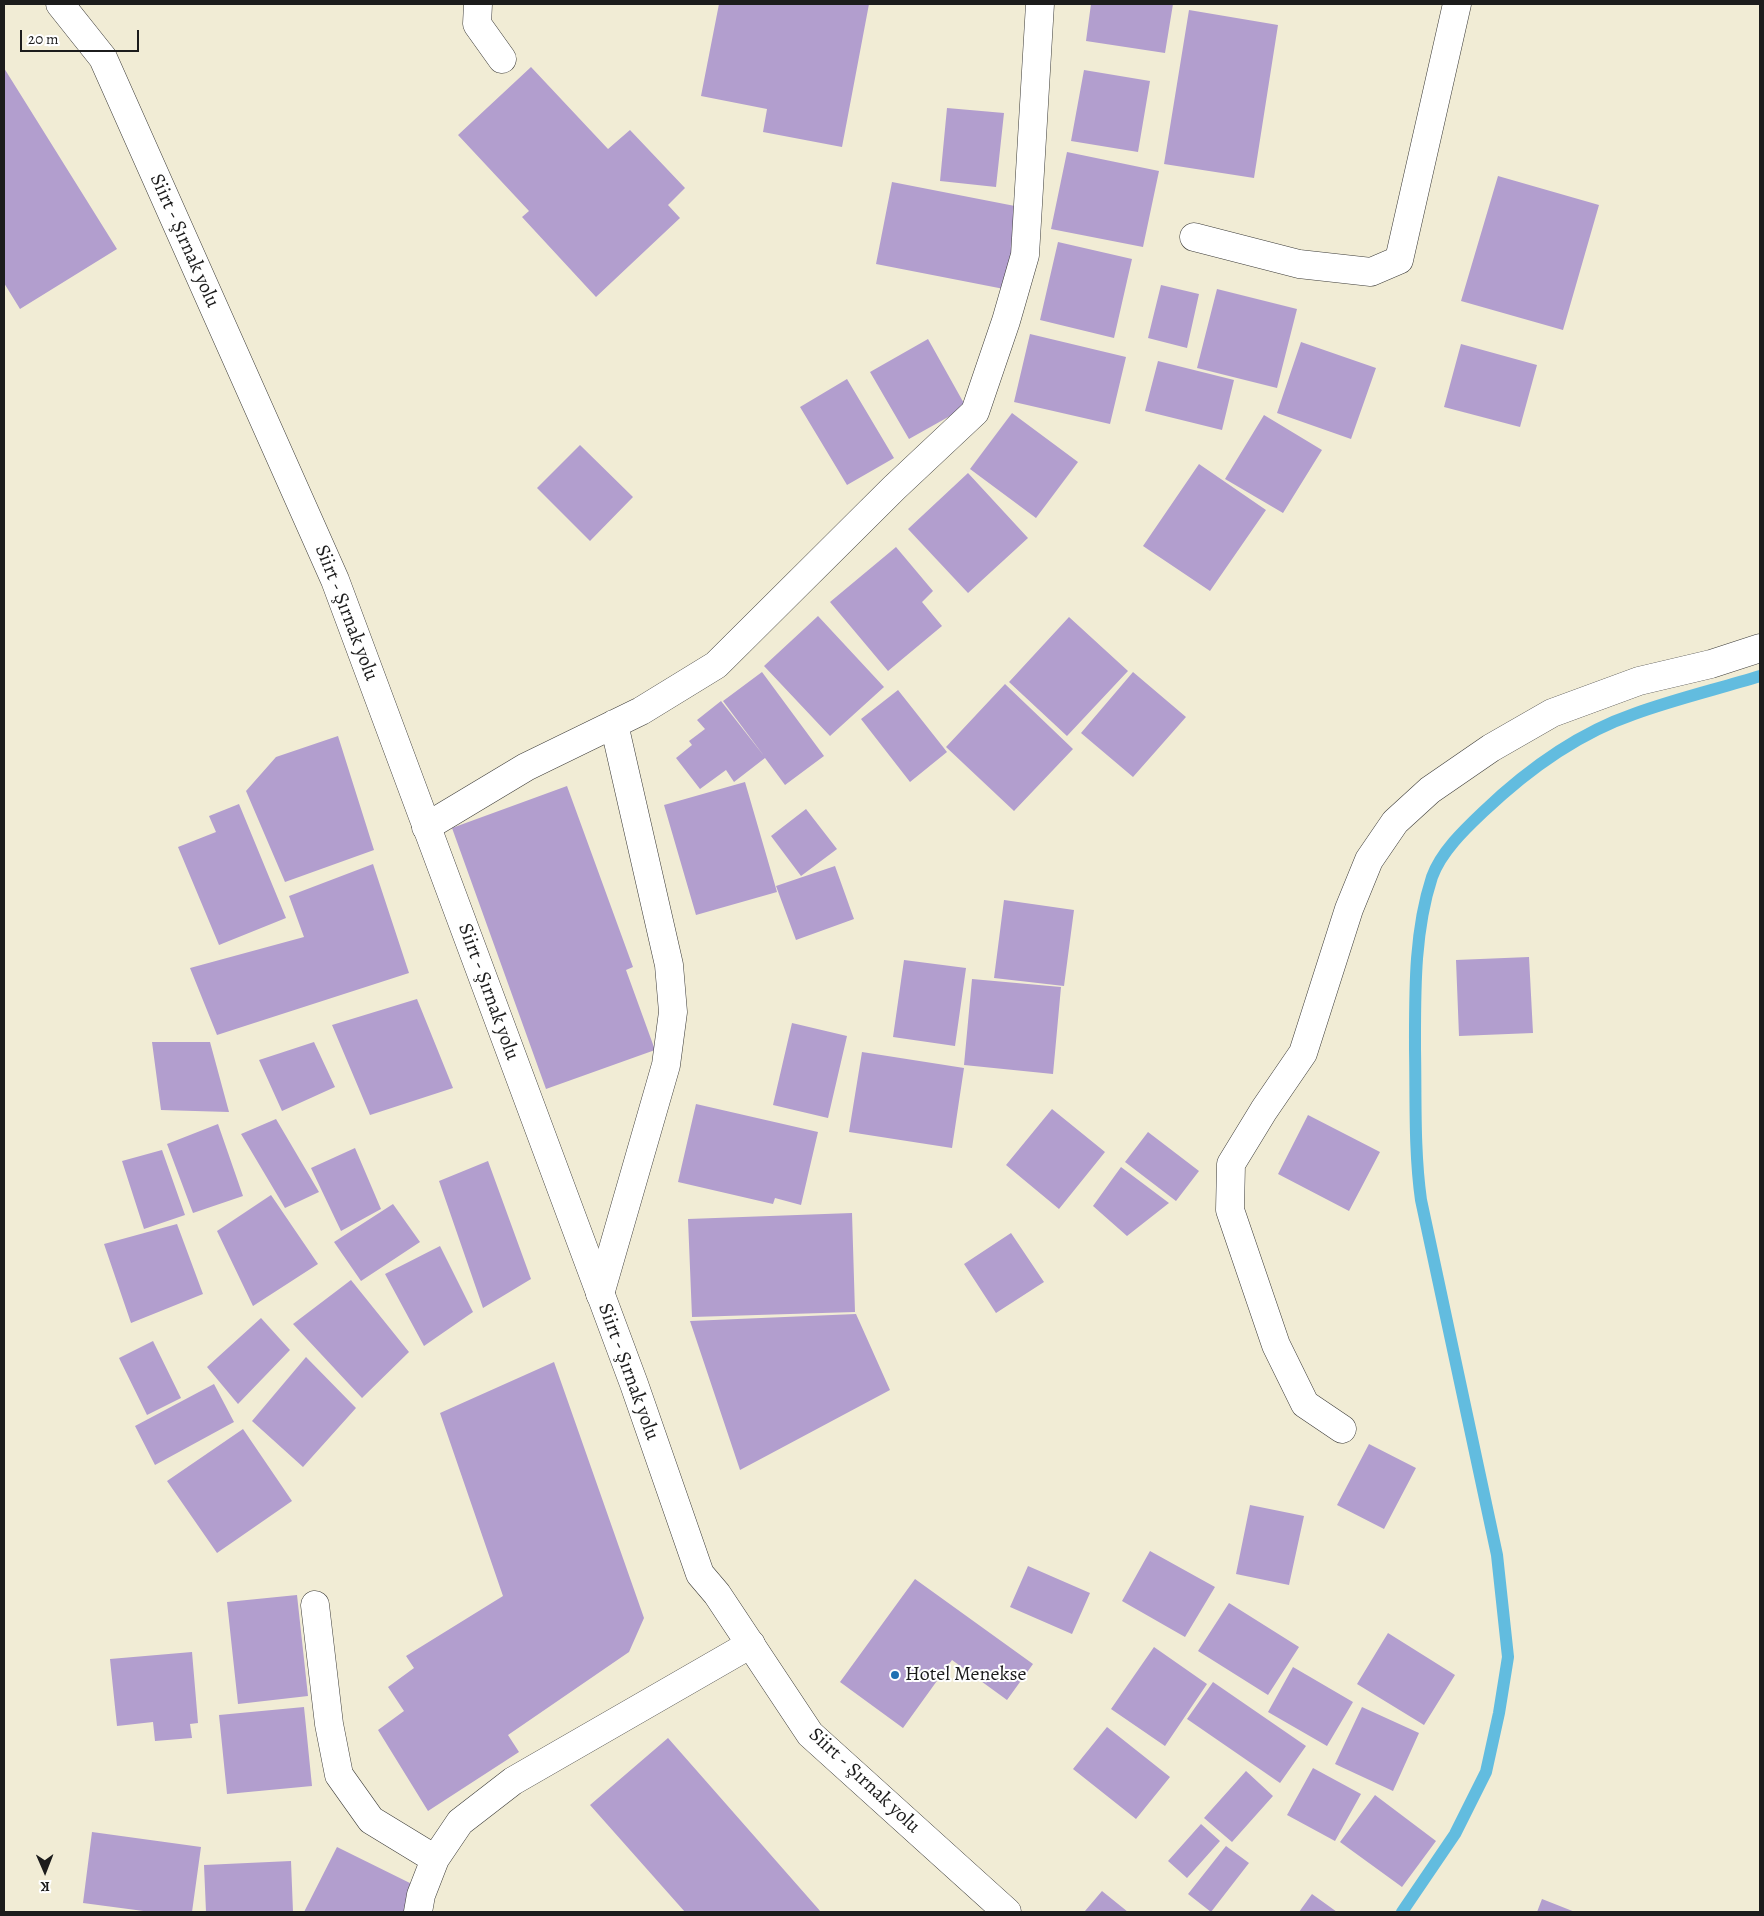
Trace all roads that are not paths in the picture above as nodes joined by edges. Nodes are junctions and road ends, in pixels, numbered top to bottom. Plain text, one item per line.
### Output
1 (60, 4) edge
2 (478, 4) edge
3 (1040, 4) edge
4 (1457, 4) edge
5 (502, 59) dead end
6 (1194, 237) dead end
7 (1760, 648) edge
8 (614, 724) junction
9 (426, 826) junction
10 (600, 1294) junction
11 (1342, 1429) dead end
12 (315, 1605) dead end
13 (750, 1644) junction
14 (435, 1859) junction
15 (418, 1912) edge
16 (1007, 1912) edge

1 - 9 street, Siirt - Şırnak yolu
2 - 5 street
3 - 8 street
4 - 6 street
7 - 11 street
8 - 9 street
8 - 10 street
9 - 10 street, Siirt - Şırnak yolu
10 - 13 street, Siirt - Şırnak yolu
12 - 14 street
13 - 14 street
13 - 16 street, Siirt - Şırnak yolu
14 - 15 street

